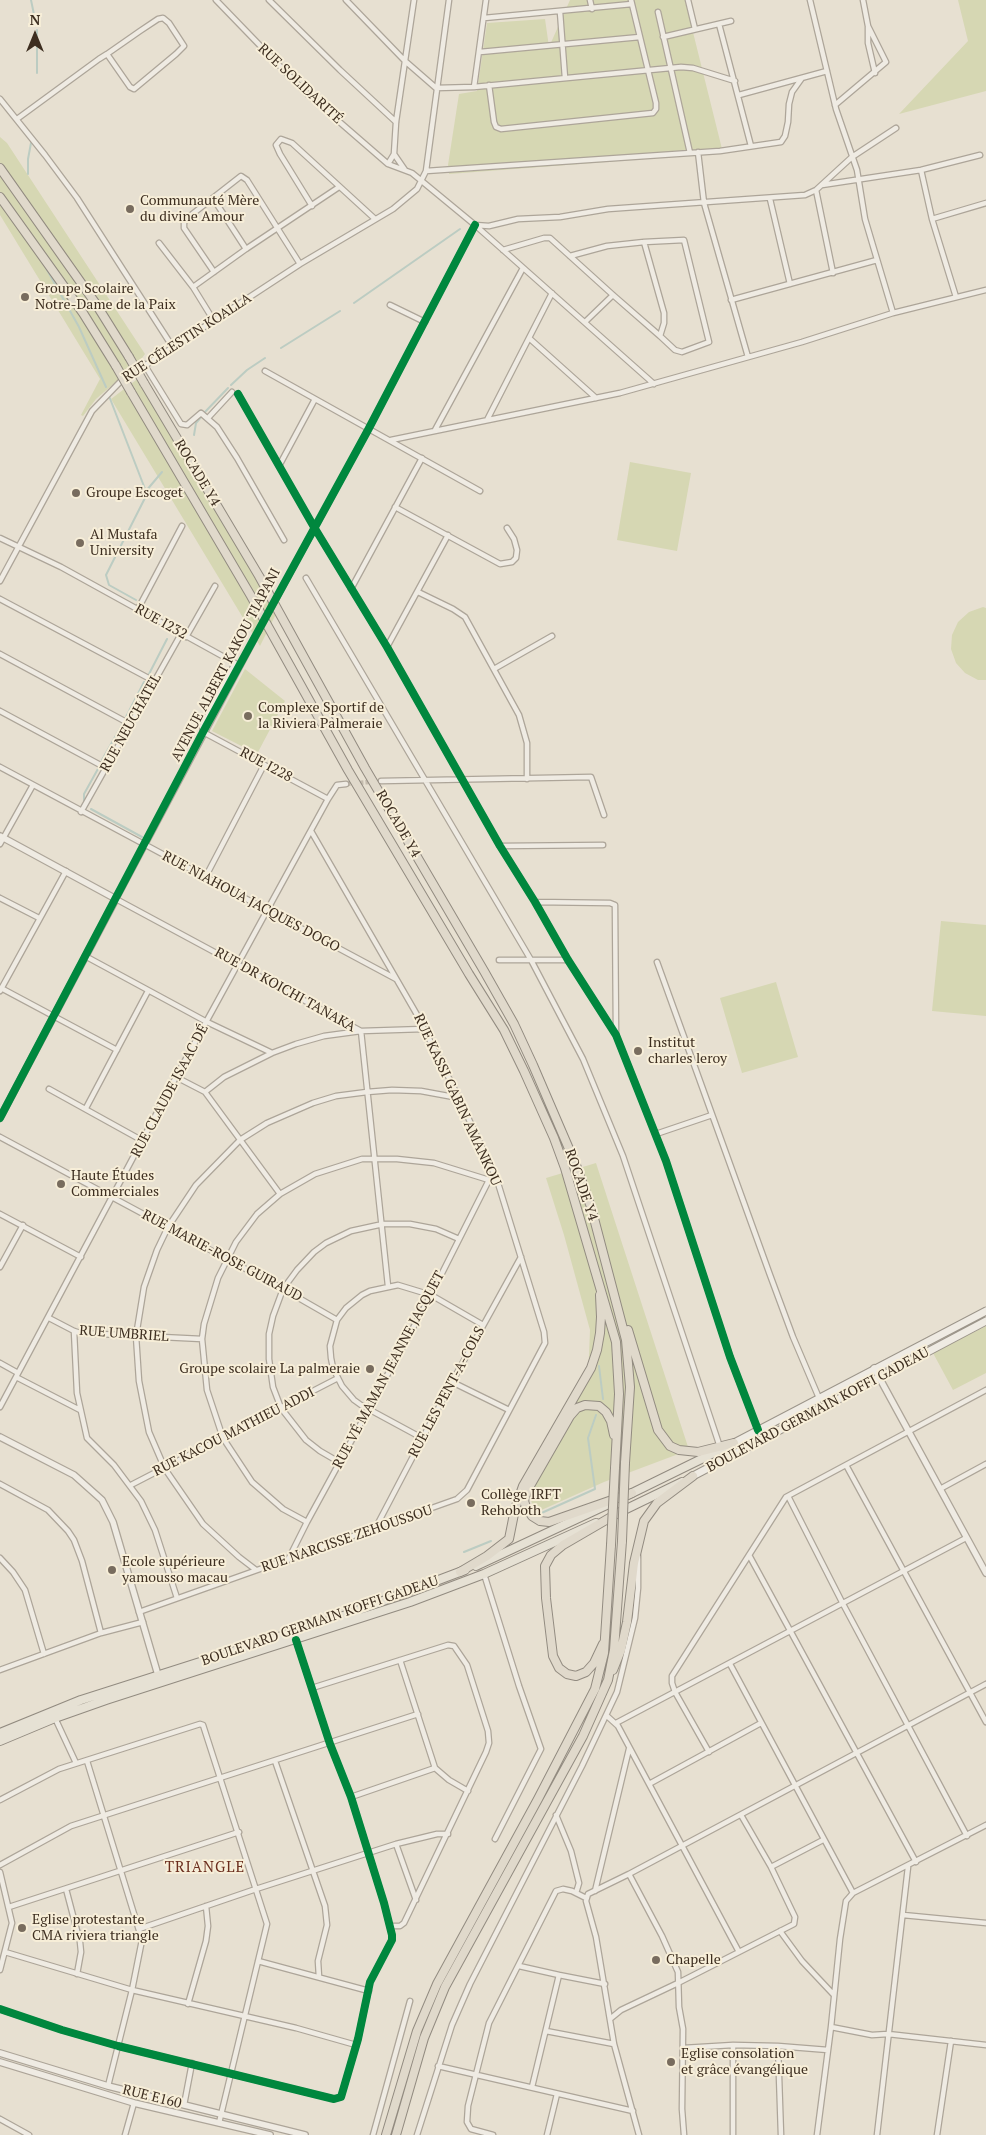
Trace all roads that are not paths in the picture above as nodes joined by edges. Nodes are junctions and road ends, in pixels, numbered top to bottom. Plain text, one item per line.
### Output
1 (216, 0) edge
2 (269, 0) edge
3 (346, 0) edge
4 (414, 0) edge
5 (449, 0) edge
6 (486, 0) edge
7 (590, 0) edge
8 (688, 0) edge
9 (810, 0) edge
10 (863, 0) edge
11 (631, 2) edge
12 (592, 9) junction
13 (560, 12) junction
14 (658, 12) dead end
15 (484, 18) junction
16 (731, 21) dead end
17 (719, 24) junction
18 (868, 26) junction
19 (695, 29) junction
20 (640, 37) junction
21 (664, 37) junction
22 (562, 45) junction
23 (480, 52) junction
24 (107, 54) junction
25 (405, 61) junction
26 (670, 68) junction
27 (648, 71) junction
28 (828, 71) junction
29 (875, 73) junction
30 (564, 78) junction
31 (802, 78) junction
32 (735, 81) junction
33 (489, 85) junction
34 (474, 87) junction
35 (436, 88) junction
36 (739, 95) junction
37 (0, 99) edge
38 (836, 106) junction
39 (17, 119) junction
40 (396, 122) junction
41 (896, 128) dead end
42 (751, 146) junction
43 (698, 152) junction
44 (690, 153) junction
45 (394, 154) junction
46 (980, 155) dead end
47 (852, 158) junction
48 (388, 164) junction
49 (0, 168) edge
50 (405, 170) junction
51 (921, 170) junction
52 (426, 171) junction
53 (858, 179) junction
54 (422, 182) junction
55 (822, 185) junction
56 (339, 187) junction
57 (816, 190) junction
58 (0, 197) edge
59 (213, 198) junction
60 (770, 199) junction
61 (704, 203) junction
62 (986, 203) edge
63 (312, 206) junction
64 (375, 219) junction
65 (932, 219) junction
66 (475, 226) junction
67 (277, 228) junction
68 (644, 242) junction
69 (159, 243) dead end
70 (246, 249) junction
71 (504, 250) junction
72 (570, 256) junction
73 (877, 260) junction
74 (300, 264) junction
75 (523, 268) junction
76 (214, 272) junction
77 (833, 273) junction
78 (790, 284) junction
79 (193, 287) junction
80 (986, 290) edge
81 (552, 293) junction
82 (612, 295) junction
83 (956, 296) junction
84 (731, 300) junction
85 (390, 304) dead end
86 (893, 313) junction
87 (214, 320) junction
88 (425, 322) junction
89 (585, 322) junction
90 (660, 336) junction
91 (529, 338) junction
92 (172, 346) junction
93 (748, 357) junction
94 (144, 364) junction
95 (265, 371) dead end
96 (654, 384) junction
97 (232, 392) dead end
98 (238, 394) dead end
99 (596, 398) junction
100 (315, 399) junction
101 (208, 418) junction
102 (487, 420) junction
103 (368, 430) junction
104 (435, 430) junction
105 (391, 440) junction
106 (422, 458) junction
107 (279, 466) junction
108 (480, 491) dead end
109 (395, 507) junction
110 (182, 526) dead end
111 (314, 527) junction
112 (507, 528) dead end
113 (448, 535) junction
114 (0, 538) edge
115 (284, 540) dead end
116 (18, 547) junction
117 (306, 578) dead end
118 (0, 581) edge
119 (215, 586) dead end
120 (351, 589) junction
121 (418, 592) junction
122 (0, 598) edge
123 (138, 609) junction
124 (181, 634) junction
125 (552, 636) dead end
126 (186, 637) junction
127 (387, 646) junction
128 (0, 654) edge
129 (494, 669) junction
130 (154, 681) junction
131 (0, 711) edge
132 (130, 724) junction
133 (203, 732) junction
134 (264, 765) junction
135 (0, 767) edge
136 (106, 768) junction
137 (462, 778) junction
138 (527, 779) junction
139 (381, 781) tunnel mouth
140 (425, 781) junction
141 (346, 784) tunnel mouth
142 (33, 785) junction
143 (328, 799) junction
144 (82, 812) junction
145 (604, 815) dead end
146 (311, 831) junction
147 (2, 837) edge
148 (0, 844) edge
149 (603, 844) dead end
150 (145, 846) junction
151 (500, 846) junction
152 (66, 871) junction
153 (205, 878) junction
154 (0, 898) edge
155 (116, 899) junction
156 (535, 902) junction
157 (268, 911) junction
158 (39, 918) junction
159 (85, 956) junction
160 (499, 960) dead end
161 (531, 960) junction
162 (568, 960) junction
163 (657, 962) dead end
164 (239, 964) junction
165 (397, 980) junction
166 (1, 990) edge
167 (148, 991) junction
168 (53, 1015) junction
169 (207, 1022) junction
170 (424, 1029) junction
171 (361, 1031) junction
172 (616, 1035) junction
173 (117, 1050) junction
174 (272, 1053) junction
175 (176, 1076) junction
176 (49, 1089) dead end
177 (205, 1092) junction
178 (367, 1092) junction
179 (459, 1098) junction
180 (86, 1108) junction
181 (712, 1115) junction
182 (0, 1118) edge
183 (656, 1134) junction
184 (0, 1137) edge
185 (143, 1140) junction
186 (240, 1140) junction
187 (375, 1158) junction
188 (489, 1180) junction
189 (497, 1180) junction
190 (280, 1194) junction
191 (113, 1197) junction
192 (0, 1214) edge
193 (383, 1224) junction
194 (23, 1226) junction
195 (168, 1227) junction
196 (459, 1239) junction
197 (81, 1257) junction
198 (521, 1257) junction
199 (227, 1258) junction
200 (0, 1267) edge
201 (595, 1268) junction
202 (388, 1286) junction
203 (283, 1289) junction
204 (614, 1292) junction
205 (430, 1295) junction
206 (986, 1311) edge
207 (49, 1318) junction
208 (337, 1320) junction
209 (986, 1321) edge
210 (483, 1324) junction
211 (74, 1331) junction
212 (136, 1336) junction
213 (202, 1339) junction
214 (0, 1363) edge
215 (874, 1368) junction
216 (17, 1375) junction
217 (879, 1377) junction
218 (338, 1378) junction
219 (452, 1382) junction
220 (986, 1390) edge
221 (819, 1398) junction
222 (0, 1407) edge
223 (281, 1408) junction
224 (368, 1408) junction
225 (80, 1410) junction
226 (509, 1410) junction
227 (758, 1430) junction
228 (908, 1432) junction
229 (0, 1437) edge
230 (223, 1438) junction
231 (422, 1438) junction
232 (734, 1443) joint
233 (720, 1448) junction
234 (616, 1452) junction
235 (340, 1462) junction
236 (986, 1464) edge
237 (846, 1465) junction
238 (164, 1468) junction
239 (693, 1476) junction
240 (0, 1484) edge
241 (131, 1485) junction
242 (940, 1489) junction
243 (632, 1493) junction
244 (788, 1496) junction
245 (618, 1513) junction
246 (306, 1522) junction
247 (375, 1529) junction
248 (966, 1538) junction
249 (638, 1543) junction
250 (749, 1555) junction
251 (0, 1558) edge
252 (288, 1560) junction
253 (256, 1570) junction
254 (904, 1571) junction
255 (460, 1572) junction
256 (986, 1573) edge
257 (484, 1574) junction
258 (177, 1598) junction
259 (843, 1604) junction
260 (139, 1612) junction
261 (142, 1622) junction
262 (607, 1630) junction
263 (791, 1632) junction
264 (101, 1633) junction
265 (296, 1640) junction
266 (44, 1654) junction
267 (400, 1660) junction
268 (730, 1664) junction
269 (0, 1670) edge
270 (158, 1675) junction
271 (608, 1680) junction
272 (986, 1684) edge
273 (312, 1688) junction
274 (675, 1692) junction
275 (970, 1692) junction
276 (418, 1714) junction
277 (607, 1716) junction
278 (56, 1718) junction
279 (986, 1722) edge
280 (761, 1723) junction
281 (616, 1724) junction
282 (909, 1725) junction
283 (0, 1733) edge
284 (0, 1742) edge
285 (330, 1744) junction
286 (629, 1749) junction
287 (709, 1752) junction
288 (856, 1752) junction
289 (87, 1760) junction
290 (275, 1760) junction
291 (76, 1763) junction
292 (435, 1768) junction
293 (221, 1778) junction
294 (650, 1784) junction
295 (795, 1785) junction
296 (468, 1791) junction
297 (351, 1797) junction
298 (0, 1800) edge
299 (740, 1815) junction
300 (104, 1816) junction
301 (556, 1816) junction
302 (986, 1825) edge
303 (239, 1832) junction
304 (448, 1834) junction
305 (967, 1836) junction
306 (494, 1839) dead end
307 (823, 1840) junction
308 (396, 1844) junction
309 (682, 1846) junction
310 (367, 1854) junction
311 (916, 1862) junction
312 (0, 1865) edge
313 (771, 1867) junction
314 (908, 1867) junction
315 (122, 1871) junction
316 (313, 1871) junction
317 (0, 1872) edge
318 (630, 1874) junction
319 (66, 1889) junction
320 (256, 1889) junction
321 (595, 1891) junction
322 (576, 1893) junction
323 (853, 1893) junction
324 (586, 1898) junction
325 (416, 1900) junction
326 (206, 1906) junction
327 (9, 1907) junction
328 (902, 1915) junction
329 (986, 1923) edge
330 (391, 1926) junction
331 (139, 1929) junction
332 (780, 1931) junction
333 (6, 1952) junction
334 (739, 1952) junction
335 (258, 1961) junction
336 (519, 1966) junction
337 (0, 1970) edge
338 (77, 1974) junction
339 (559, 1975) junction
340 (319, 1977) junction
341 (605, 1984) junction
342 (678, 1984) junction
343 (132, 1990) junction
344 (369, 1991) junction
345 (833, 1994) junction
346 (410, 2001) dead end
347 (188, 2004) junction
348 (0, 2008) edge
349 (245, 2017) junction
350 (610, 2019) junction
351 (831, 2028) junction
352 (546, 2031) junction
353 (888, 2034) junction
354 (951, 2041) junction
355 (614, 2044) junction
356 (733, 2045) junction
357 (986, 2045) edge
358 (118, 2046) junction
359 (356, 2046) junction
360 (778, 2046) junction
361 (683, 2048) junction
362 (828, 2050) junction
363 (0, 2053) edge
364 (0, 2062) edge
365 (192, 2063) junction
366 (438, 2066) junction
367 (232, 2073) junction
368 (476, 2075) junction
369 (108, 2086) junction
370 (532, 2087) junction
371 (557, 2094) junction
372 (134, 2102) junction
373 (184, 2105) junction
374 (633, 2111) junction
375 (221, 2115) junction
376 (0, 2119) edge
377 (219, 2123) junction
378 (29, 2135) edge
379 (125, 2135) edge
380 (270, 2135) edge
381 (305, 2135) edge
382 (373, 2135) edge
383 (386, 2135) edge
384 (396, 2135) edge
385 (417, 2135) edge
386 (493, 2135) edge
387 (547, 2135) edge
388 (639, 2135) edge
389 (684, 2135) edge
390 (733, 2135) edge
391 (781, 2135) edge
392 (817, 2135) edge
393 (877, 2135) edge
394 (937, 2135) edge

1 - 48 street, RUE SOLIDARITÉ
2 - 40 street
3 - 25 street
4 - 25 street
5 - 35 street
6 - 15 street
7 - 12 street
8 - 19 street
9 - 28 street
10 - 18 street
11 - 12 street
11 - 20 street
12 - 13 street
13 - 15 street
13 - 22 street
14 - 21 street
15 - 23 street
16 - 17 street
17 - 19 street
17 - 32 street
18 - 29 street
18 - 29 street
19 - 21 street
20 - 22 street
20 - 27 street
21 - 26 street
22 - 23 street
22 - 30 street
23 - 34 street
24 - 24 street
24 - 39 street
25 - 35 street
25 - 40 street
26 - 27 street
26 - 32 street
26 - 44 street
27 - 30 street
27 - 33 street
28 - 31 street
28 - 38 street
29 - 38 street
30 - 33 street
31 - 36 street
31 - 42 street
32 - 36 street
33 - 34 street
34 - 35 street
35 - 52 street
36 - 42 street
37 - 39 street
38 - 47 street
39 - 92 street
40 - 45 street
41 - 47 street
42 - 43 street
43 - 44 street
43 - 61 street
44 - 52 street
45 - 48 street
45 - 50 street
46 - 51 street
47 - 53 street
47 - 55 street
48 - 50 street
49 - 204 highway, ROCADE Y4, bridge
50 - 54 street
51 - 53 street
51 - 65 street
52 - 54 street
53 - 55 street
53 - 73 street
54 - 64 street, RUE CÉLESTIN KOALLA
54 - 66 street
55 - 57 street
56 - 63 street
56 - 63 street
56 - 64 street
57 - 60 street
57 - 77 street
58 - 201 highway, ROCADE Y4, bridge
59 - 67 street
59 - 70 street
59 - 76 street
60 - 61 street
60 - 78 street
61 - 66 street
61 - 84 street
62 - 65 street
63 - 67 street
64 - 74 street, RUE CÉLESTIN KOALLA
65 - 83 street
66 - 71 street
66 - 88 street, AVENUE ALBERT KAKOU TIAPANI
67 - 70 street
67 - 74 street
68 - 72 street
68 - 90 street
68 - 90 street
69 - 79 street
70 - 76 street
71 - 72 street
71 - 75 street
72 - 82 street
73 - 77 street
73 - 86 street
74 - 87 street, RUE CÉLESTIN KOALLA
75 - 81 street
75 - 104 street
76 - 79 street
77 - 78 street
78 - 84 street
79 - 87 street
80 - 83 street
81 - 89 street
81 - 91 street
82 - 89 street
82 - 90 street
83 - 86 street
84 - 93 street
85 - 88 street
86 - 93 street
87 - 92 street, RUE CÉLESTIN KOALLA
88 - 103 street, AVENUE ALBERT KAKOU TIAPANI
89 - 96 street
91 - 99 street
91 - 102 street
92 - 94 street, RUE CÉLESTIN KOALLA
93 - 96 street
94 - 101 street
94 - 116 street, RUE CÉLESTIN KOALLA
95 - 100 street
96 - 99 street
97 - 101 street
98 - 107 street
99 - 102 street
100 - 103 street
100 - 107 street
101 - 115 street
102 - 104 street
103 - 105 street
103 - 111 street, AVENUE ALBERT KAKOU TIAPANI
104 - 105 street
105 - 106 street
106 - 108 street
106 - 109 street
107 - 111 street
109 - 113 street
109 - 120 street
110 - 123 street
111 - 120 street
111 - 133 street, AVENUE ALBERT KAKOU TIAPANI, bridge
112 - 113 street
113 - 121 street
114 - 116 street, RUE I232
116 - 118 street, RUE CÉLESTIN KOALLA
116 - 123 street, RUE I232
117 - 140 street
119 - 126 street
120 - 127 street
121 - 127 street
121 - 129 street
122 - 130 street
123 - 124 street, RUE I232
124 - 126 street, RUE I232
124 - 130 street, RUE NEUCHÂTEL
125 - 129 street
126 - 133 street, RUE I232
127 - 137 street
128 - 132 street
129 - 138 street
130 - 132 street, RUE NEUCHÂTEL
131 - 136 street
132 - 136 street, RUE NEUCHÂTEL
133 - 134 street, RUE I228
133 - 150 street, AVENUE ALBERT KAKOU TIAPANI
134 - 143 street, RUE I228
134 - 153 street
135 - 142 street, RUE NIAHOUA JACQUES DOGO
136 - 144 street, RUE NEUCHÂTEL
137 - 138 street
137 - 140 street
137 - 151 street
138 - 145 street
139 - 140 street
140 - 161 street
141 - 143 street, RUE CLAUDE ISAAC DÉ
142 - 144 street, RUE NIAHOUA JACQUES DOGO
142 - 147 street
143 - 146 street, RUE CLAUDE ISAAC DÉ
144 - 150 street, RUE NIAHOUA JACQUES DOGO
146 - 157 street, RUE CLAUDE ISAAC DÉ
146 - 165 street, RUE KASSI GABIN AMANKOU
147 - 148 street
147 - 152 street
149 - 151 street
150 - 153 street, RUE NIAHOUA JACQUES DOGO
150 - 155 street, AVENUE ALBERT KAKOU TIAPANI
151 - 156 street
152 - 155 street
152 - 158 street
153 - 157 street, RUE NIAHOUA JACQUES DOGO
154 - 158 street
155 - 159 street, AVENUE ALBERT KAKOU TIAPANI
155 - 164 street, RUE DR KOICHI TANAKA
156 - 162 street
156 - 172 street
157 - 164 street, RUE CLAUDE ISAAC DÉ
157 - 165 street, RUE NIAHOUA JACQUES DOGO
158 - 166 street
159 - 167 street
159 - 168 street, AVENUE ALBERT KAKOU TIAPANI
160 - 161 street
161 - 162 street
161 - 233 street
162 - 172 street
163 - 181 street
164 - 169 street, RUE CLAUDE ISAAC DÉ
164 - 171 street, RUE DR KOICHI TANAKA
165 - 170 street, RUE KASSI GABIN AMANKOU
166 - 168 street
167 - 169 street
167 - 173 street
168 - 173 street
168 - 182 street, AVENUE ALBERT KAKOU TIAPANI
169 - 174 street
169 - 175 street, RUE CLAUDE ISAAC DÉ
170 - 171 street
170 - 179 street, RUE KASSI GABIN AMANKOU
171 - 174 street
171 - 178 street, RUE DR KOICHI TANAKA
172 - 183 street
173 - 180 street
174 - 177 street
175 - 177 street
175 - 185 street, RUE CLAUDE ISAAC DÉ
176 - 180 street
177 - 186 street
178 - 179 street
178 - 186 street
178 - 187 street, RUE DR KOICHI TANAKA
179 - 189 street, RUE KASSI GABIN AMANKOU
180 - 185 street
181 - 183 street
181 - 221 street
183 - 227 street
184 - 191 street, RUE MARIE-ROSE GUIRAUD
185 - 191 street, RUE CLAUDE ISAAC DÉ
186 - 190 street
186 - 195 street
187 - 188 street
187 - 190 street
187 - 193 street, RUE DR KOICHI TANAKA
188 - 189 street
188 - 196 street, RUE VÉ MAMAN JEANNE JACQUET
189 - 198 street, RUE KASSI GABIN AMANKOU
190 - 199 street
191 - 195 street, RUE MARIE-ROSE GUIRAUD
191 - 197 street, RUE CLAUDE ISAAC DÉ
192 - 194 street
193 - 196 street
193 - 202 street, RUE DR KOICHI TANAKA
193 - 203 street
194 - 197 street
194 - 200 street
195 - 199 street, RUE MARIE-ROSE GUIRAUD
195 - 212 street
196 - 205 street, RUE VÉ MAMAN JEANNE JACQUET
197 - 207 street, RUE CLAUDE ISAAC DÉ
198 - 210 street, RUE LES PENT-A-COLS
198 - 226 street, RUE KASSI GABIN AMANKOU
199 - 203 street, RUE MARIE-ROSE GUIRAUD
199 - 213 street
201 - 234 highway, ROCADE Y4
201 - 255 highway
202 - 205 street
202 - 208 street
203 - 208 street, RUE MARIE-ROSE GUIRAUD
203 - 223 street
204 - 233 highway
204 - 271 highway, ROCADE Y4, bridge
205 - 210 street
205 - 224 street, RUE VÉ MAMAN JEANNE JACQUET
206 - 215 main road, BOULEVARD GERMAIN KOFFI GADEAU
207 - 211 street, RUE UMBRIEL
207 - 216 street, RUE CLAUDE ISAAC DÉ
208 - 218 street
209 - 217 main road, BOULEVARD GERMAIN KOFFI GADEAU
210 - 219 street, RUE LES PENT-A-COLS
211 - 212 street, RUE UMBRIEL
211 - 225 street
212 - 213 street, RUE UMBRIEL
212 - 238 street
213 - 230 street
214 - 216 street
215 - 217 street
215 - 221 main road, BOULEVARD GERMAIN KOFFI GADEAU
216 - 222 street, RUE CLAUDE ISAAC DÉ
216 - 225 street
217 - 228 street
217 - 239 main road, BOULEVARD GERMAIN KOFFI GADEAU
218 - 223 street, RUE KACOU MATHIEU ADDI
218 - 224 street
219 - 226 street
219 - 231 street, RUE LES PENT-A-COLS
220 - 228 street
221 - 227 main road, BOULEVARD GERMAIN KOFFI GADEAU
223 - 230 street, RUE KACOU MATHIEU ADDI
223 - 235 street
224 - 231 street
224 - 235 street, RUE VÉ MAMAN JEANNE JACQUET
225 - 241 street
226 - 247 street, RUE NARCISSE ZEHOUSSOU
227 - 232 main road, BOULEVARD GERMAIN KOFFI GADEAU
228 - 237 street
228 - 242 street
229 - 260 street
230 - 238 street, RUE KACOU MATHIEU ADDI
230 - 246 street
231 - 247 street, RUE LES PENT-A-COLS
232 - 233 highway
233 - 243 main road, BOULEVARD GERMAIN KOFFI GADEAU
234 - 243 highway
234 - 262 highway, ROCADE Y4, bridge
235 - 246 street, RUE VÉ MAMAN JEANNE JACQUET
236 - 242 street
237 - 244 street
237 - 254 street
238 - 241 street, RUE KACOU MATHIEU ADDI
238 - 253 street
239 - 245 main road, BOULEVARD GERMAIN KOFFI GADEAU
239 - 249 highway
240 - 264 street
241 - 258 street
242 - 248 street
243 - 255 main road, BOULEVARD GERMAIN KOFFI GADEAU
244 - 250 street
244 - 259 street
245 - 257 main road, BOULEVARD GERMAIN KOFFI GADEAU
245 - 262 highway
246 - 252 street, RUE VÉ MAMAN JEANNE JACQUET
247 - 252 street, RUE NARCISSE ZEHOUSSOU
248 - 254 street
248 - 256 street
249 - 271 highway
249 - 277 street
250 - 263 street
250 - 274 street
251 - 266 street
252 - 253 street, RUE NARCISSE ZEHOUSSOU
253 - 258 street, RUE NARCISSE ZEHOUSSOU
254 - 259 street
254 - 275 street
255 - 270 main road, BOULEVARD GERMAIN KOFFI GADEAU
257 - 265 main road, BOULEVARD GERMAIN KOFFI GADEAU
257 - 306 street
258 - 260 street, RUE NARCISSE ZEHOUSSOU
259 - 263 street
259 - 282 street
260 - 261 street
261 - 264 street
261 - 270 street
262 - 383 highway
263 - 268 street
263 - 288 street
264 - 266 street
265 - 273 street
265 - 278 main road, BOULEVARD GERMAIN KOFFI GADEAU
266 - 269 street
267 - 273 street
267 - 276 street
267 - 296 street
268 - 274 street
268 - 280 street
270 - 283 main road, BOULEVARD GERMAIN KOFFI GADEAU
271 - 384 highway
272 - 275 street
273 - 285 street
274 - 281 street
274 - 287 street
275 - 279 street
275 - 282 street
276 - 285 street
276 - 292 street
277 - 281 street
277 - 301 street
278 - 284 main road, BOULEVARD GERMAIN KOFFI GADEAU
278 - 291 street
280 - 287 street
280 - 295 street
281 - 286 street
282 - 288 street
282 - 305 street
285 - 290 street
285 - 297 street
286 - 294 street
286 - 321 street
287 - 294 street
288 - 295 street
288 - 311 street
289 - 291 street
289 - 293 street
289 - 300 street
290 - 293 street
290 - 316 street
291 - 298 street
292 - 296 street
292 - 297 street
293 - 300 street
293 - 303 street
294 - 309 street
295 - 299 street
295 - 307 street
296 - 304 street
297 - 310 street
299 - 309 street
299 - 313 street
300 - 312 street
300 - 315 street
301 - 322 street
301 - 366 street
302 - 305 street
303 - 315 street
303 - 320 street
304 - 308 street
304 - 325 street
305 - 311 street
307 - 313 street
307 - 323 street
308 - 310 street
308 - 325 street
309 - 318 street
309 - 334 street
310 - 316 street
310 - 330 street
311 - 314 street
313 - 332 street
314 - 323 street
314 - 328 street
315 - 319 street
315 - 331 street
316 - 320 street
316 - 340 street
317 - 327 street
318 - 321 street
318 - 342 street
319 - 327 street
319 - 338 street
320 - 326 street
320 - 335 street
321 - 324 street
322 - 324 street
322 - 336 street
323 - 345 street
324 - 341 street
325 - 330 street
326 - 331 street
326 - 347 street
327 - 333 street
328 - 329 street
328 - 353 street
330 - 344 street
331 - 343 street
332 - 334 street
332 - 345 street
333 - 337 street
333 - 338 street
334 - 342 street
335 - 340 street
335 - 349 street
336 - 339 street
336 - 368 street
338 - 343 street
339 - 341 street
339 - 352 street
340 - 344 street
341 - 350 street
342 - 350 street
342 - 361 street
343 - 347 street
343 - 358 street
344 - 359 street
345 - 351 street
346 - 382 street
347 - 349 street
348 - 358 street
349 - 359 street
349 - 367 street
350 - 355 street
351 - 353 street
351 - 362 street
352 - 355 street
352 - 370 street
353 - 354 street
353 - 393 street
354 - 357 street
354 - 394 street
355 - 374 street
356 - 360 street
356 - 361 street
356 - 390 street
358 - 365 street
358 - 369 street
359 - 367 street
360 - 362 street
360 - 391 street
361 - 389 street
362 - 392 street
363 - 369 street, RUE E160
364 - 372 street, RUE E160
365 - 367 street
365 - 373 street
366 - 368 street
366 - 385 street
367 - 375 street
368 - 370 street
368 - 386 street
369 - 373 street, RUE E160
370 - 371 street
371 - 374 street
371 - 387 street
372 - 377 street, RUE E160
372 - 379 street
373 - 375 street, RUE E160
374 - 388 street
375 - 377 street
375 - 381 street, RUE E160
376 - 378 street
377 - 380 street, RUE E160

